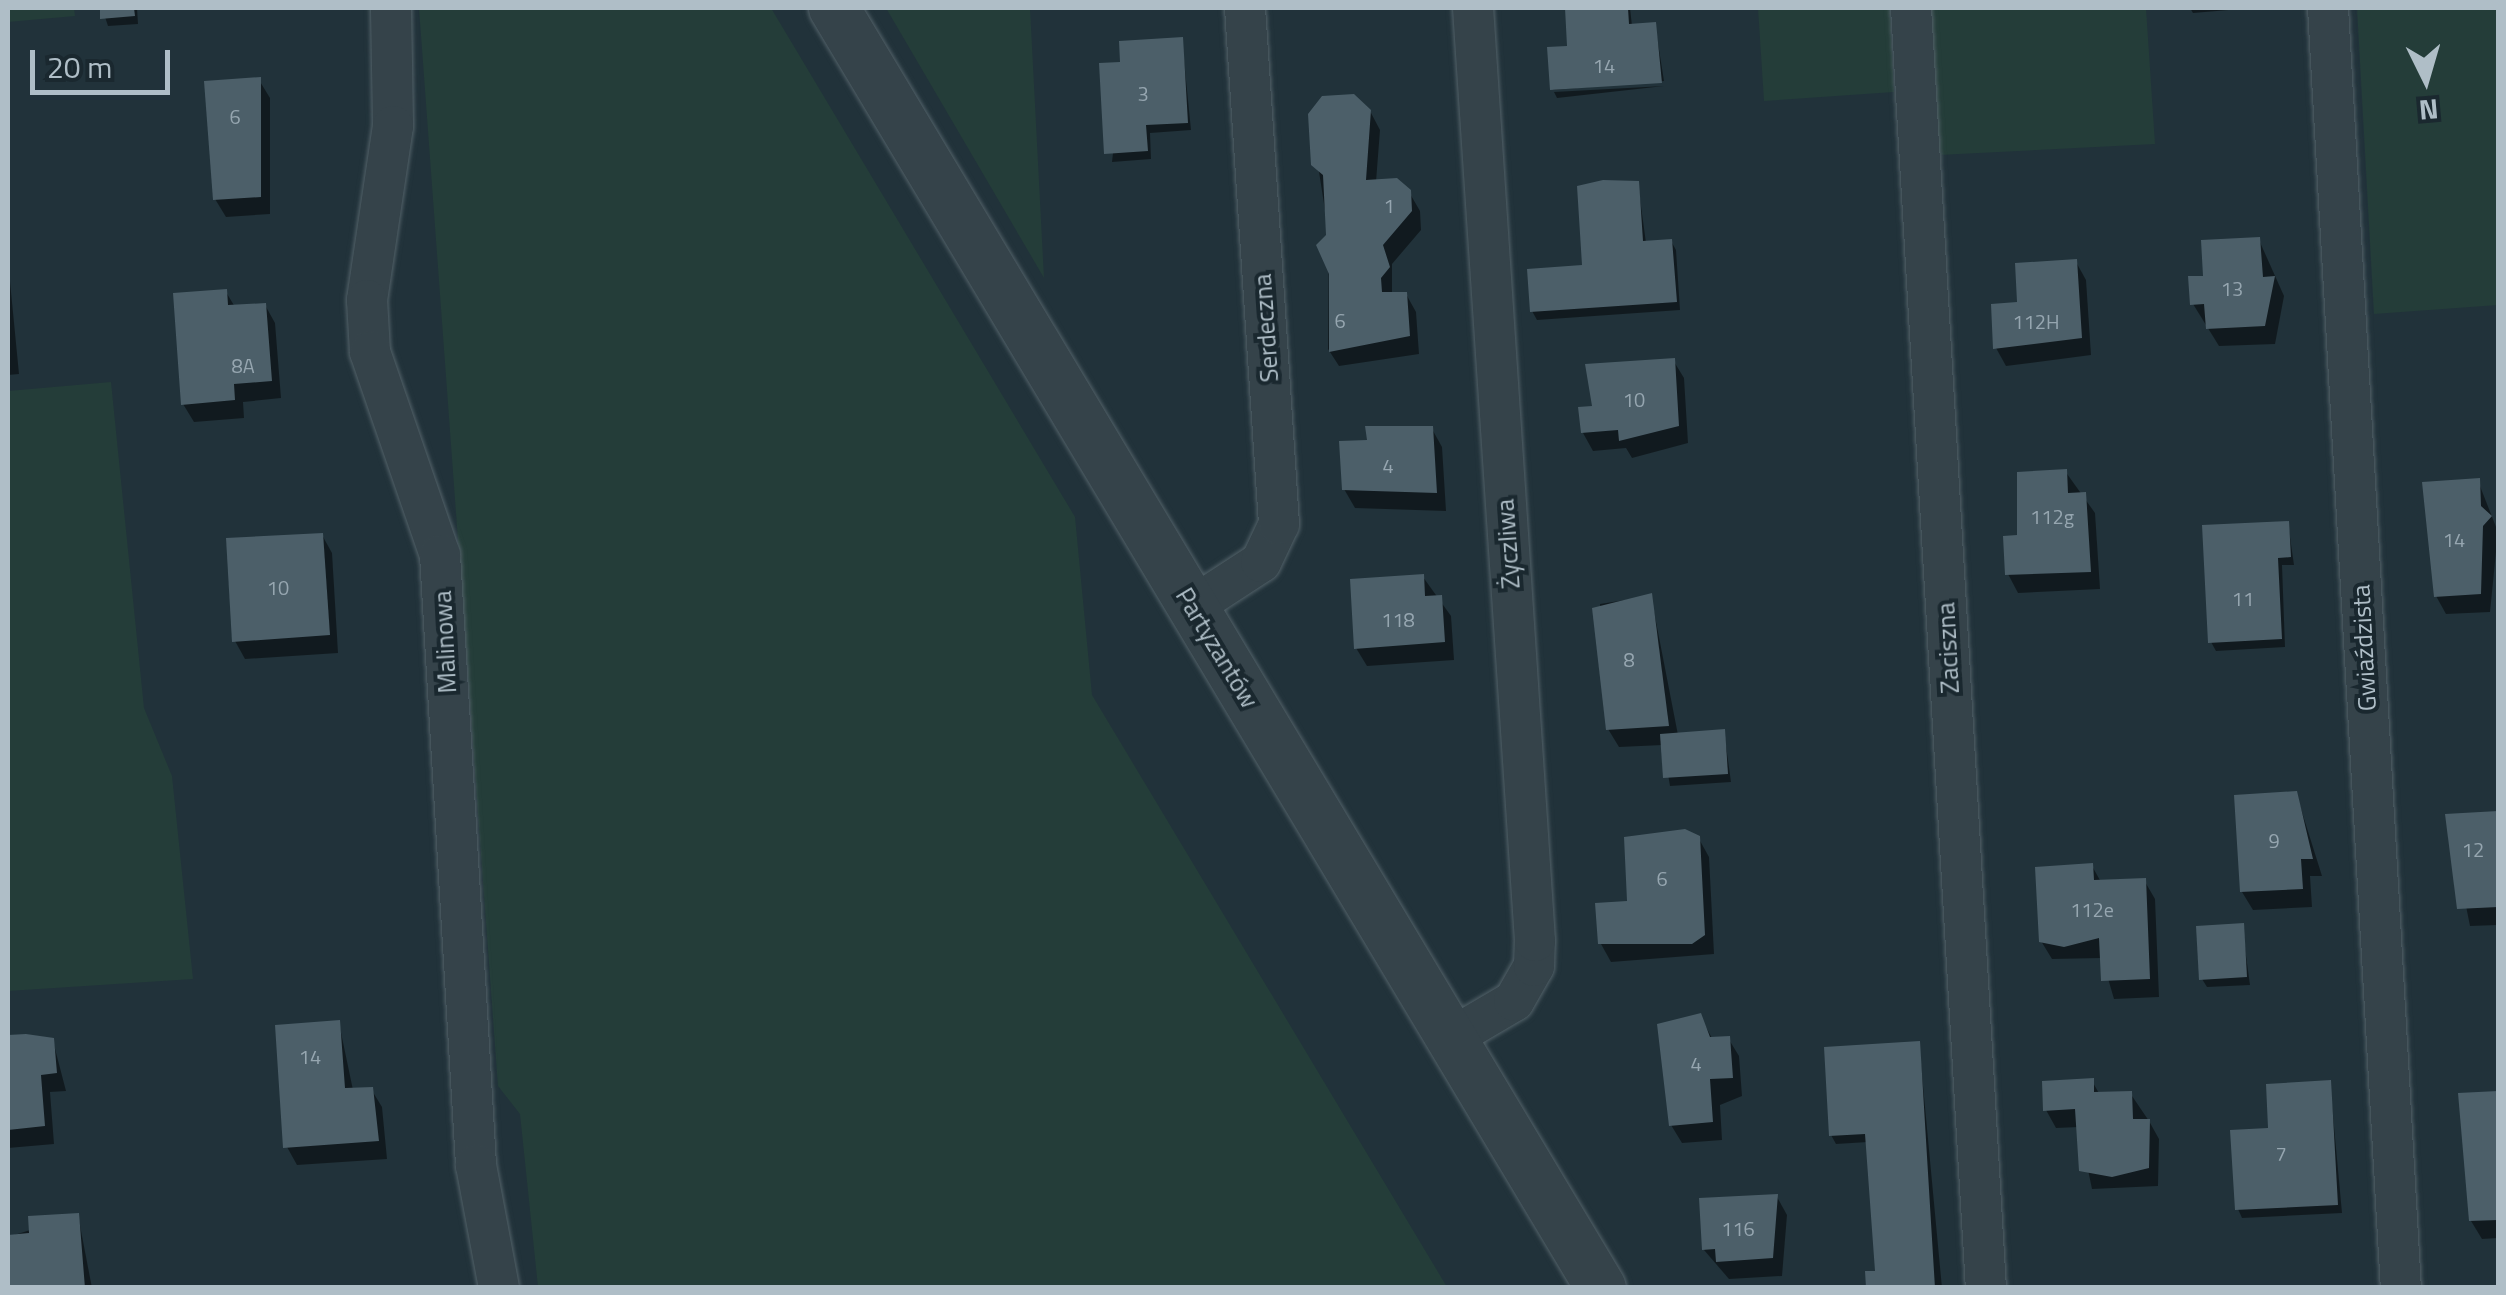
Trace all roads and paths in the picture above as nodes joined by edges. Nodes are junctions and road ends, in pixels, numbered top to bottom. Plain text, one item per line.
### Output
1 (391, 8) edge
2 (834, 8) edge
3 (1245, 8) edge
4 (1473, 8) edge
5 (1911, 8) edge
6 (2328, 8) edge
7 (1192, 607) junction
8 (1451, 1038) junction
9 (499, 1288) edge
10 (1600, 1288) edge
11 (1986, 1288) edge
12 (2401, 1288) edge

1 - 9 street, Malinowa
2 - 7 street, Partyzantów
3 - 7 street, Serdeczna
4 - 8 street, Życzliwa
5 - 11 street, Zaciszna
6 - 12 street, Gwiaździsta
7 - 8 street, Partyzantów
8 - 10 street, Partyzantów

